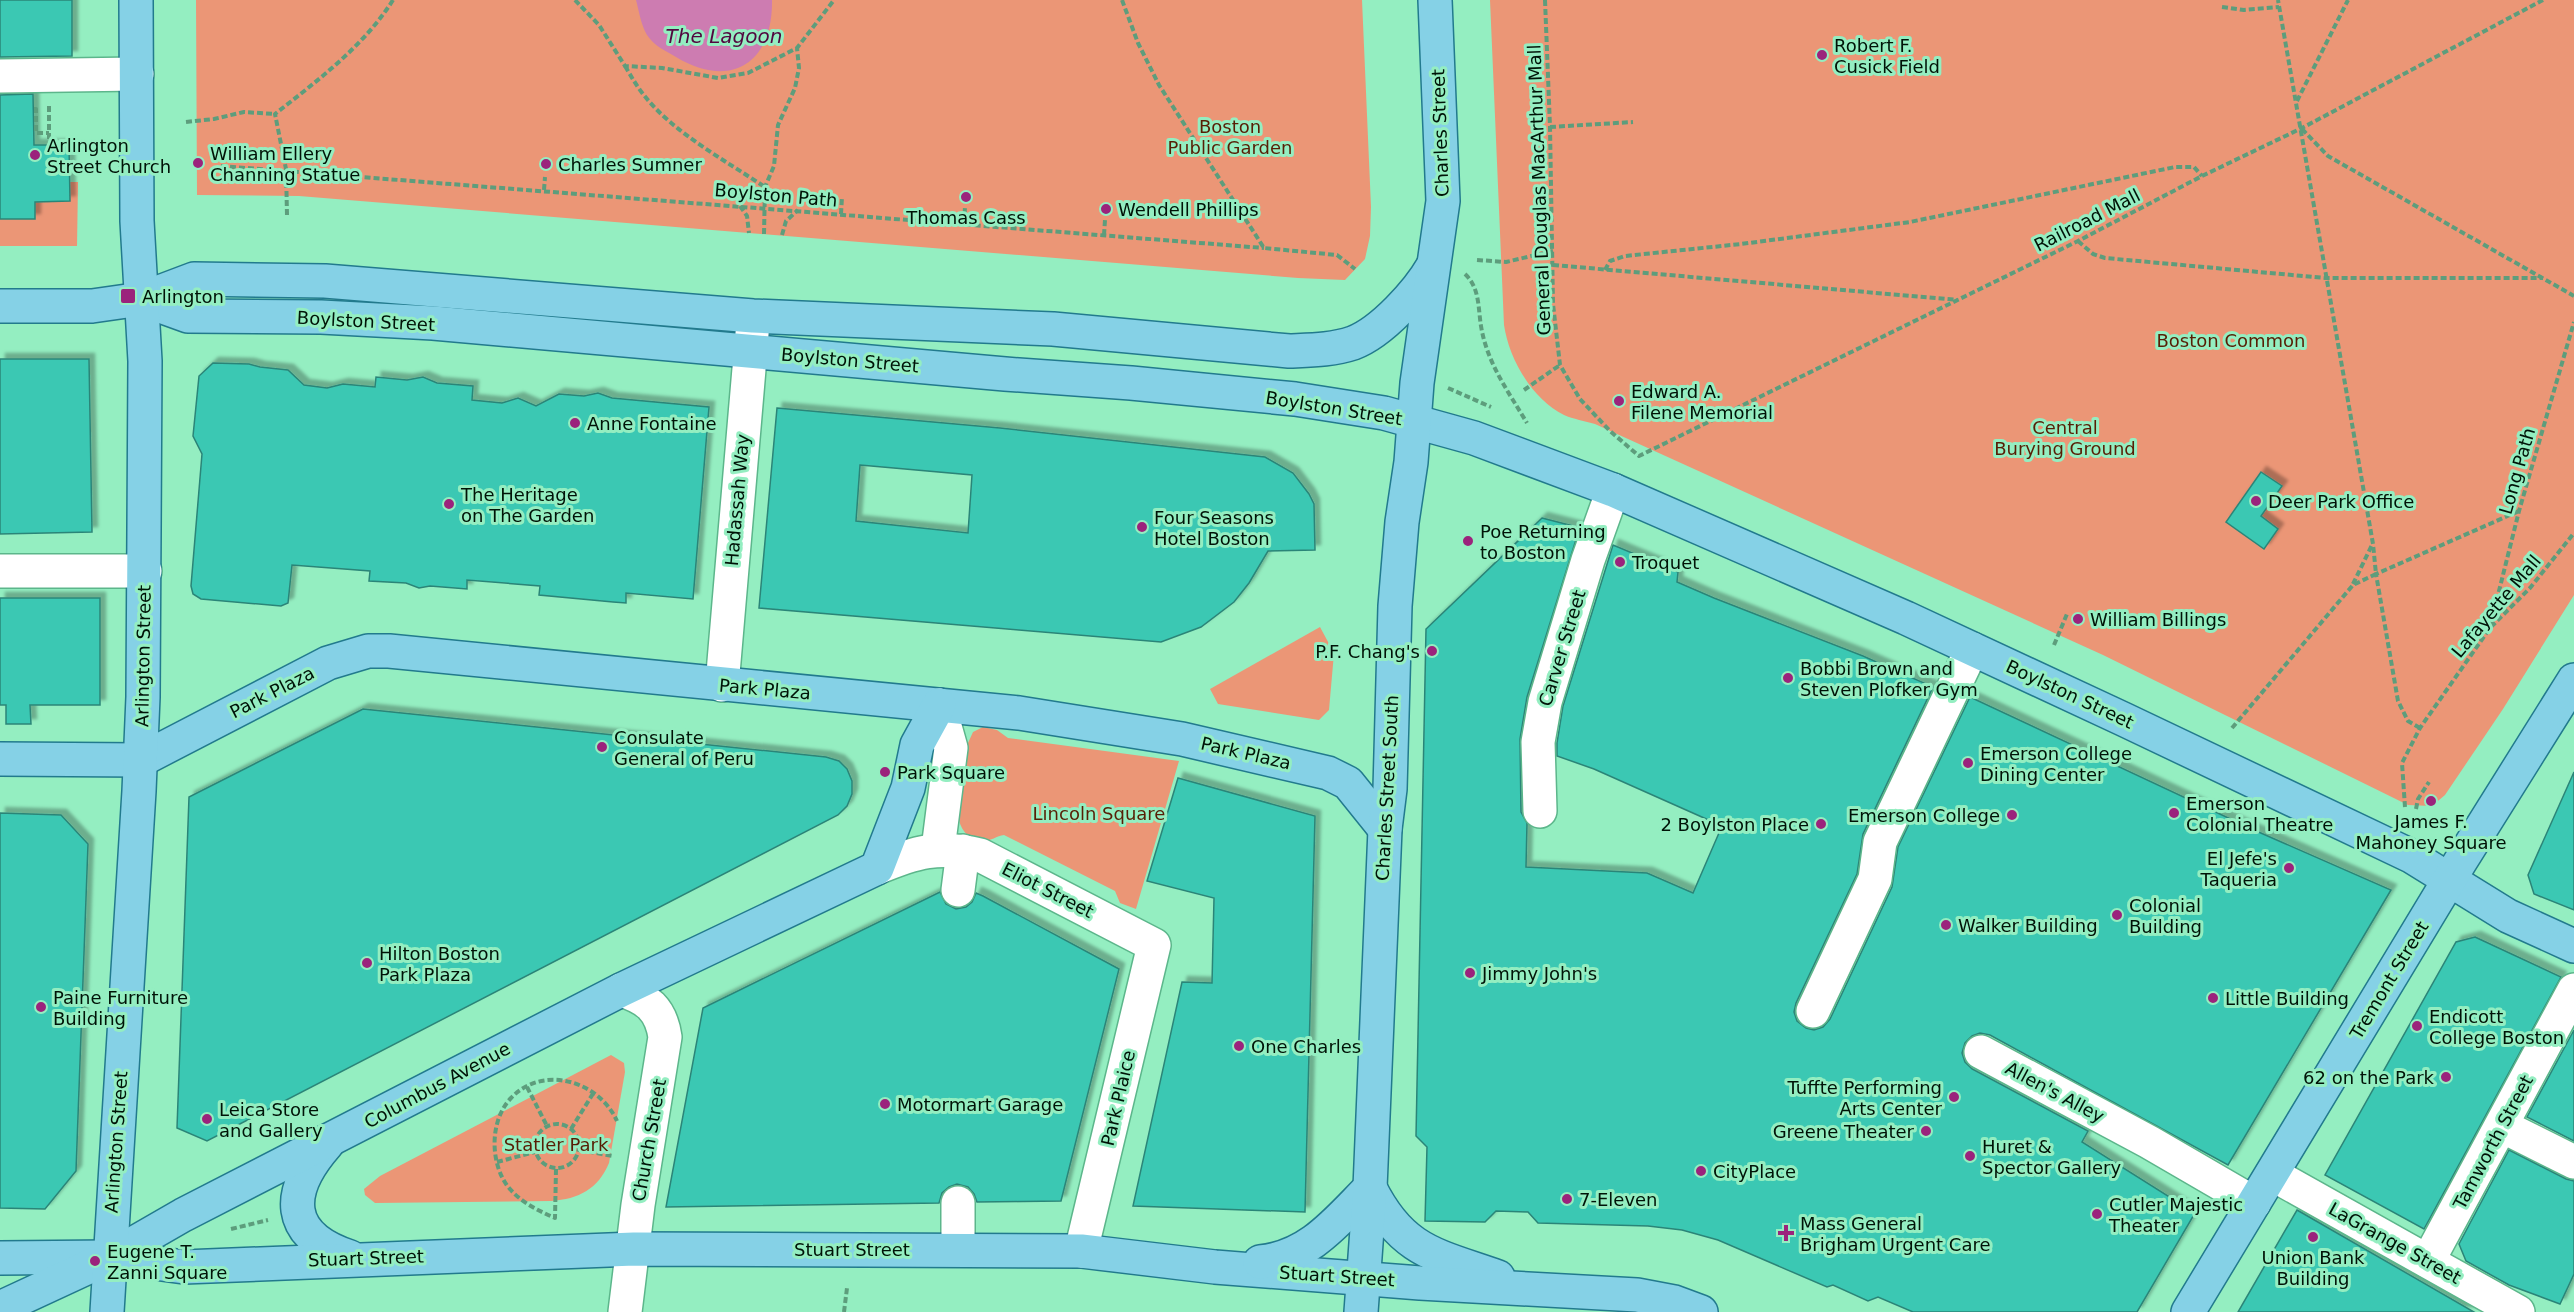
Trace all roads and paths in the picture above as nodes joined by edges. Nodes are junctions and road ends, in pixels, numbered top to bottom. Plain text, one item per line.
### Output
1 (136, 0) edge
2 (393, 0) edge
3 (575, 0) edge
4 (834, 0) edge
5 (1122, 0) edge
6 (1435, 0) edge
7 (1545, 0) edge
8 (2278, 0) edge
9 (2348, 0) edge
10 (2543, 0) edge
11 (2222, 7) dead end
12 (2280, 7) junction
13 (797, 48) junction
14 (625, 66) junction
15 (137, 74) junction
16 (0, 76) edge
17 (2296, 101) junction
18 (24, 109) dead end
19 (49, 110) dead end
20 (275, 114) junction
21 (186, 122) dead end
22 (1633, 122) dead end
23 (1550, 127) junction
24 (2302, 128) junction
25 (50, 133) junction
26 (49, 145) dead end
27 (69, 166) dead end
28 (88, 166) dead end
29 (221, 166) dead end
30 (286, 169) junction
31 (2202, 176) junction
32 (545, 177) dead end
33 (765, 187) junction
34 (544, 190) junction
35 (842, 197) dead end
36 (740, 206) junction
37 (965, 207) dead end
38 (765, 208) junction
39 (798, 210) junction
40 (287, 214) dead end
41 (841, 214) junction
42 (1105, 220) dead end
43 (964, 223) junction
44 (749, 233) dead end
45 (764, 234) dead end
46 (782, 235) dead end
47 (1104, 235) junction
48 (2078, 241) junction
49 (1264, 248) junction
50 (1553, 251) junction
51 (1477, 260) dead end
52 (1553, 265) junction
53 (1355, 269) dead end
54 (1446, 269) junction
55 (1605, 270) junction
56 (2325, 278) junction
57 (2543, 278) junction
58 (231, 279) junction
59 (2574, 296) edge
60 (141, 299) junction
61 (1959, 300) junction
62 (0, 306) edge
63 (230, 316) junction
64 (753, 316) junction
65 (2574, 322) edge
66 (750, 352) junction
67 (1560, 365) junction
68 (1439, 384) dead end
69 (1524, 390) dead end
70 (1491, 406) dead end
71 (1415, 421) junction
72 (1639, 456) joint
73 (1553, 468) junction
74 (1613, 490) junction
75 (2519, 511) junction
76 (2574, 533) edge
77 (2373, 544) junction
78 (0, 571) edge
79 (145, 571) junction
80 (2376, 574) junction
81 (2353, 585) junction
82 (2067, 614) dead end
83 (2490, 628) junction
84 (2054, 645) dead end
85 (1972, 649) junction
86 (2574, 681) edge
87 (722, 685) junction
88 (939, 705) junction
89 (2232, 728) dead end
90 (2420, 728) junction
91 (0, 759) edge
92 (141, 760) junction
93 (2429, 782) dead end
94 (2405, 807) dead end
95 (2416, 809) dead end
96 (1540, 811) dead end
97 (1385, 829) junction
98 (950, 850) junction
99 (877, 868) junction
100 (2450, 879) junction
101 (958, 890) dead end
102 (1154, 945) joint
103 (2574, 946) edge
104 (621, 990) junction
105 (2574, 990) edge
106 (1813, 1011) dead end
107 (1981, 1052) dead end
108 (527, 1087) junction
109 (594, 1092) junction
110 (547, 1126) junction
111 (2502, 1126) junction
112 (571, 1129) junction
113 (620, 1129) dead end
114 (330, 1141) junction
115 (579, 1150) junction
116 (535, 1152) junction
117 (622, 1158) dead end
118 (497, 1162) junction
119 (2574, 1162) edge
120 (556, 1169) junction
121 (2272, 1174) junction
122 (1370, 1188) junction
123 (958, 1203) dead end
124 (2254, 1203) junction
125 (269, 1220) dead end
126 (227, 1230) dead end
127 (634, 1249) junction
128 (958, 1250) junction
129 (1081, 1251) junction
130 (110, 1257) junction
131 (0, 1258) edge
132 (354, 1259) junction
133 (2428, 1262) junction
134 (1215, 1267) junction
135 (1363, 1278) junction
136 (847, 1288) dead end
137 (1534, 1290) junction
138 (0, 1308) edge
139 (1682, 1309) edge
140 (107, 1312) edge
141 (625, 1312) edge
142 (844, 1312) edge
143 (1361, 1312) edge
144 (2188, 1312) edge
145 (2518, 1312) edge

1 - 15 main road, Arlington Street
2 - 20 path
3 - 14 path
4 - 13 path
5 - 49 path
6 - 54 main road, Charles Street
7 - 23 path, General Douglas MacArthur Mall
8 - 12 path
9 - 17 path
10 - 24 path, Railroad Mall
11 - 12 path
12 - 17 path
13 - 14 path
13 - 33 path
14 - 33 path
15 - 16 street
15 - 60 main road, Arlington Street
17 - 24 path
18 - 25 path
19 - 25 path
20 - 21 path
20 - 30 path
22 - 23 path
23 - 50 path, General Douglas MacArthur Mall
24 - 31 path, Railroad Mall
24 - 56 path
24 - 57 path
25 - 26 path
27 - 28 path
29 - 30 path, Boylston Path
30 - 34 path, Boylston Path
30 - 40 path
31 - 48 path, Railroad Mall
31 - 55 path
32 - 34 path
33 - 38 path
34 - 36 path, Boylston Path
35 - 41 path
36 - 38 path, Boylston Path
36 - 44 path
37 - 43 path
38 - 39 path, Boylston Path
38 - 45 path
39 - 41 path, Boylston Path
39 - 46 path
41 - 43 path, Boylston Path
42 - 47 path
43 - 47 path, Boylston Path
47 - 49 path, Boylston Path
48 - 56 path
48 - 61 path, Railroad Mall
49 - 53 path, Boylston Path
50 - 51 path
50 - 52 path, General Douglas MacArthur Mall
52 - 55 path
52 - 67 path, General Douglas MacArthur Mall
54 - 64 main road, Boylston Street
54 - 71 main road, Charles Street South
54 - 73 path
55 - 61 path
56 - 57 path
56 - 77 path
57 - 59 path
58 - 60 main road, Boylston Street
58 - 63 main road
58 - 64 main road, Boylston Street
60 - 62 main road, Boylston Street
60 - 63 main road, Boylston Street
60 - 79 main road, Arlington Street
61 - 72 path, Railroad Mall
63 - 66 main road, Boylston Street
64 - 66 street, Hadassah Way
65 - 75 path, Long Path
66 - 71 main road, Boylston Street
66 - 87 street, Hadassah Way
67 - 69 path
67 - 72 path, General Douglas MacArthur Mall
68 - 70 path
71 - 73 main road, Boylston Street
71 - 97 main road, Charles Street South
73 - 74 main road, Boylston Street
74 - 85 main road, Boylston Street
74 - 96 street, Carver Street
75 - 80 path
75 - 83 path, Long Path
76 - 83 path, Lafayette Mall
77 - 80 path
77 - 81 path
78 - 79 street
79 - 92 main road, Arlington Street
80 - 81 path
80 - 90 path
81 - 89 path
82 - 84 path
83 - 90 path, Lafayette Mall
85 - 100 main road, Boylston Street
85 - 106 street
86 - 100 main road, Tremont Street
87 - 88 main road, Park Plaza
87 - 92 main road, Park Plaza
88 - 97 main road, Park Plaza
88 - 98 street
88 - 99 main road
90 - 94 path, Lafayette Mall
91 - 92 main road
92 - 130 main road, Arlington Street
93 - 95 path
97 - 122 main road, Charles Street South
98 - 99 street, Columbus Avenue
98 - 101 street
98 - 102 street, Eliot Street
99 - 104 main road, Columbus Avenue
100 - 103 main road, Boylston Street
100 - 121 main road, Tremont Street
102 - 129 street, Park Plaice
104 - 114 main road, Columbus Avenue
104 - 127 street, Church Street
105 - 111 street, Tamworth Street
107 - 124 street, Allen's Alley
108 - 109 path
108 - 110 path
108 - 118 path
109 - 112 path
109 - 113 path
110 - 112 path
110 - 116 path
111 - 119 street
111 - 133 street, Tamworth Street
112 - 115 path
114 - 130 main road, Columbus Avenue
114 - 132 main road
115 - 117 path
115 - 120 path
116 - 118 path
116 - 120 path
118 - 120 path
121 - 124 main road, Tremont Street
121 - 133 street, LaGrange Street
122 - 134 main road
122 - 135 main road, Charles Street South
122 - 137 main road
123 - 128 street
124 - 144 main road, Tremont Street
125 - 126 path
127 - 128 main road, Stuart Street
127 - 132 main road, Stuart Street
127 - 141 street, Church Street
128 - 129 main road, Stuart Street
129 - 134 main road, Stuart Street
130 - 131 main road, Stuart Street
130 - 132 main road, Stuart Street
130 - 138 main road, Columbus Avenue
130 - 140 main road, Arlington Street
133 - 145 street, LaGrange Street
134 - 135 main road, Stuart Street
135 - 137 main road, Stuart Street
135 - 143 main road, Charles Street South
136 - 142 path
137 - 139 main road, Stuart Street

